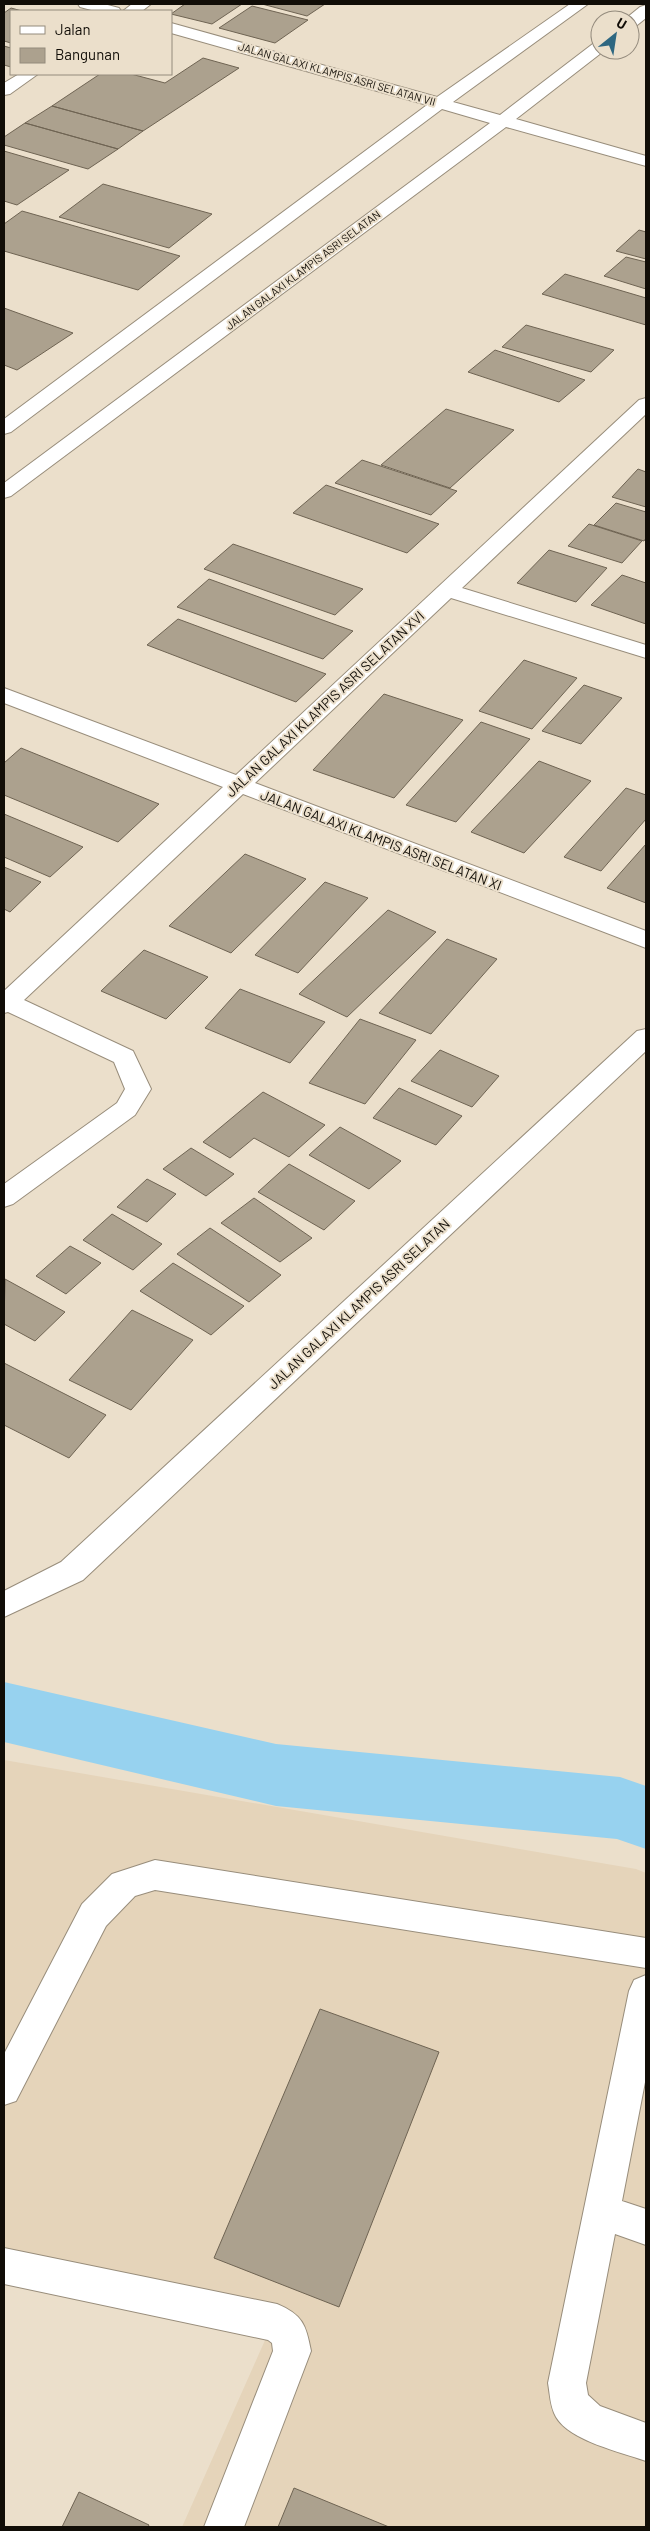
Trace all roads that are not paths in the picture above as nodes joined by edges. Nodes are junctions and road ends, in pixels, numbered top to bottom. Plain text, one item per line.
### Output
1 (86, 4) edge
2 (580, 4) edge
3 (109, 10) edge
4 (172, 28) edge
5 (590, 54) edge
6 (28, 75) edge
7 (4, 90) edge
8 (440, 103) junction
9 (504, 121) junction
10 (646, 161) edge
11 (646, 404) edge
12 (4, 428) edge
13 (4, 492) edge
14 (448, 590) junction
15 (646, 652) edge
16 (4, 695) edge
17 (238, 785) junction
18 (646, 940) edge
19 (5, 1003) edge
20 (646, 1037) edge
21 (4, 1197) edge
22 (4, 1605) edge
23 (646, 1953) edge
24 (646, 1991) edge
25 (4, 2089) edge
26 (600, 2211) junction
27 (646, 2227) edge
28 (4, 2266) edge
29 (646, 2442) edge
30 (224, 2527) edge

1 - 3 street
2 - 8 street
4 - 8 street, JALAN GALAXI KLAMPIS ASRI SELATAN VII
5 - 9 street, JALAN GALAXI KLAMPIS ASRI SELATAN
6 - 7 street
8 - 9 street, JALAN GALAXI KLAMPIS ASRI SELATAN VII
8 - 12 street
9 - 10 street, JALAN GALAXI KLAMPIS ASRI SELATAN VII
9 - 13 street, JALAN GALAXI KLAMPIS ASRI SELATAN
11 - 14 street, JALAN GALAXI KLAMPIS ASRI SELATAN XVI
14 - 15 street
14 - 17 street, JALAN GALAXI KLAMPIS ASRI SELATAN XVI
16 - 17 street, JALAN GALAXI KLAMPIS ASRI SELATAN XI
17 - 18 street, JALAN GALAXI KLAMPIS ASRI SELATAN XI
17 - 19 street, JALAN GALAXI KLAMPIS ASRI SELATAN XVI
19 - 21 street
20 - 22 street, JALAN GALAXI KLAMPIS ASRI SELATAN
23 - 25 street
24 - 26 street
26 - 27 street
26 - 29 street
28 - 30 street

